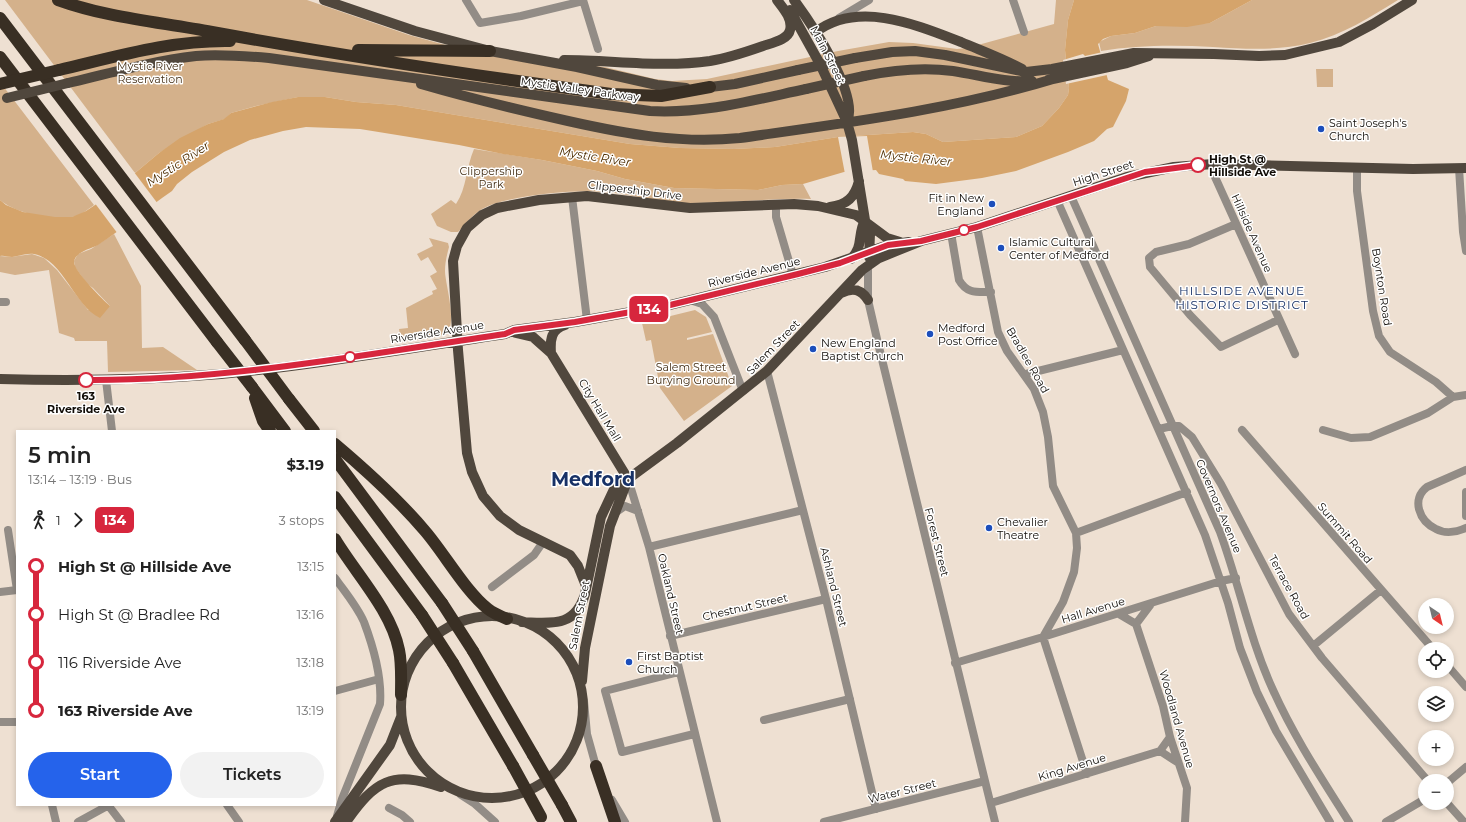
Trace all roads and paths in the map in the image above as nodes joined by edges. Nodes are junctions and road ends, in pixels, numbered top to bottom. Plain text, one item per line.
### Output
1 (58, 0) edge
2 (324, 0) edge
3 (466, 0) edge
4 (583, 0) edge
5 (777, 0) edge
6 (783, 0) edge
7 (794, 0) edge
8 (869, 0) edge
9 (1013, 0) edge
10 (1412, 0) edge
11 (0, 18) edge
12 (838, 19) junction
13 (816, 32) junction
14 (1024, 32) dead end
15 (275, 44) junction
16 (598, 49) dead end
17 (317, 50) junction
18 (490, 51) junction
19 (814, 53) junction
20 (0, 57) edge
21 (536, 60) junction
22 (1026, 72) junction
23 (388, 74) junction
24 (1058, 75) junction
25 (0, 84) edge
26 (710, 87) junction
27 (4, 98) edge
28 (847, 122) junction
29 (1213, 164) junction
30 (1357, 168) junction
31 (1463, 168) edge
32 (859, 178) junction
33 (572, 196) junction
34 (1071, 196) junction
35 (1057, 200) junction
36 (776, 205) junction
37 (825, 207) junction
38 (865, 220) junction
39 (1236, 224) junction
40 (977, 227) junction
41 (952, 233) junction
42 (921, 241) junction
43 (902, 243) junction
44 (1466, 251) edge
45 (870, 252) junction
46 (849, 260) junction
47 (868, 265) junction
48 (1104, 271) junction
49 (793, 275) junction
50 (1091, 276) junction
51 (991, 292) junction
52 (838, 295) junction
53 (689, 300) junction
54 (868, 300) junction
55 (588, 320) junction
56 (1278, 320) junction
57 (575, 322) junction
58 (505, 334) junction
59 (457, 341) junction
60 (1124, 350) junction
61 (551, 353) junction
62 (1295, 354) dead end
63 (768, 371) junction
64 (1026, 374) junction
65 (0, 379) edge
66 (106, 380) junction
67 (743, 391) junction
68 (1466, 395) edge
69 (1453, 397) junction
70 (259, 400) junction
71 (306, 420) junction
72 (1172, 426) junction
73 (1159, 429) junction
74 (112, 430) edge
75 (269, 430) edge
76 (284, 430) edge
77 (313, 430) edge
78 (318, 430) edge
79 (1242, 430) dead end
80 (1323, 430) dead end
81 (336, 445) edge
82 (336, 460) edge
83 (1466, 470) edge
84 (628, 479) junction
85 (1187, 492) junction
86 (1466, 492) edge
87 (336, 498) edge
88 (803, 510) junction
89 (638, 511) junction
90 (615, 513) junction
91 (1466, 516) edge
92 (1466, 528) edge
93 (8, 530) dead end
94 (1076, 533) junction
95 (336, 541) edge
96 (543, 542) junction
97 (649, 547) junction
98 (1236, 578) junction
99 (336, 580) edge
100 (1221, 581) junction
101 (16, 583) edge
102 (586, 586) junction
103 (492, 587) dead end
104 (16, 590) edge
105 (1381, 590) junction
106 (0, 592) edge
107 (826, 599) junction
108 (1152, 603) junction
109 (1119, 614) junction
110 (506, 619) junction
111 (522, 622) junction
112 (1136, 624) junction
113 (670, 636) junction
114 (1043, 637) junction
115 (1427, 642) edge
116 (1313, 646) junction
117 (955, 663) junction
118 (679, 672) junction
119 (1454, 674) edge
120 (379, 679) junction
121 (1466, 687) edge
122 (582, 688) junction
123 (336, 691) edge
124 (401, 695) junction
125 (850, 699) junction
126 (584, 701) junction
127 (402, 713) junction
128 (764, 720) dead end
129 (0, 722) edge
130 (16, 722) edge
131 (694, 734) junction
132 (1170, 737) junction
133 (1160, 751) junction
134 (1177, 762) junction
135 (596, 766) junction
136 (1466, 767) edge
137 (1087, 774) junction
138 (1422, 774) edge
139 (1454, 777) edge
140 (985, 781) junction
141 (445, 788) junction
142 (461, 795) junction
143 (991, 803) junction
144 (1418, 803) edge
145 (52, 806) edge
146 (107, 806) edge
147 (110, 806) edge
148 (228, 806) edge
149 (389, 808) dead end
150 (876, 809) junction
151 (1453, 810) edge
152 (854, 818) edge
153 (543, 819) edge
154 (339, 821) edge
155 (56, 822) edge
156 (78, 822) edge
157 (122, 822) edge
158 (239, 822) edge
159 (410, 822) edge
160 (495, 822) edge
161 (571, 822) edge
162 (615, 822) edge
163 (625, 822) edge
164 (717, 822) edge
165 (824, 822) edge
166 (995, 822) edge
167 (1185, 822) edge
168 (1330, 822) edge
169 (1349, 822) edge
170 (1386, 822) edge
171 (1464, 822) edge

1 - 15 highway
2 - 18 main road, Mystic Valley Parkway
3 - 4 street
4 - 16 street
5 - 21 main road
6 - 19 main road, Main Street
7 - 13 main road, Main Street
8 - 12 street
9 - 14 street
10 - 24 main road, Mystic Valley Parkway
11 - 71 highway, bridge
12 - 13 main road
12 - 22 main road
13 - 19 street
13 - 28 main road, Main Street
15 - 17 highway
15 - 25 highway, bridge
17 - 18 highway
17 - 26 highway
18 - 21 main road, Mystic Valley Parkway
19 - 28 main road, Main Street
20 - 70 highway, bridge
21 - 26 main road, Mystic Valley Parkway
22 - 24 main road, Mystic Valley Parkway
22 - 26 main road, Mystic Valley Parkway, bridge
23 - 24 main road, Mystic Valley Parkway, bridge
23 - 27 main road, Mystic Valley Parkway, bridge
23 - 28 main road
24 - 28 main road
28 - 32 main road, Main Street
29 - 30 main road, High Street
29 - 34 main road, High Street
29 - 39 street, Hillside Avenue
30 - 31 main road, High Street
30 - 69 street, Boynton Road
31 - 44 street
32 - 37 main road
32 - 38 main road, Main Street
33 - 36 main road, Clippership Drive
33 - 55 street
33 - 59 main road, Clippership Drive
34 - 35 main road, High Street
34 - 48 street, Governors Avenue
35 - 40 main road, High Street
35 - 50 street
36 - 37 main road, Clippership Drive
36 - 49 street
37 - 38 main road, Clippership Drive
38 - 43 main road, Clippership Drive
38 - 45 main road, Main Street
38 - 46 main road, Main Street
39 - 56 street, Hillside Avenue
39 - 56 street
40 - 41 main road, High Street
40 - 51 street, Bradlee Road
41 - 42 main road, High Street
41 - 51 street
42 - 43 main road, High Street
42 - 47 main road, High Street
43 - 45 main road, High Street
45 - 46 main road, Riverside Avenue
45 - 47 main road, Main Street
46 - 49 main road, Riverside Avenue
47 - 52 main road, Salem Street
47 - 54 street, Forest Street
48 - 50 street
48 - 72 street, Governors Avenue
49 - 53 main road, Riverside Avenue
50 - 60 street
51 - 64 street, Bradlee Road
52 - 54 main road
52 - 63 main road, Salem Street
53 - 55 main road, Riverside Avenue
53 - 67 street
54 - 117 street, Forest Street
55 - 57 main road, Riverside Avenue
56 - 62 street, Hillside Avenue
57 - 58 main road, Riverside Avenue
57 - 61 main road
58 - 59 main road, Riverside Avenue
58 - 61 main road, City Hall Mall
59 - 66 main road, Riverside Avenue
59 - 96 main road, Clippership Drive
60 - 64 street
60 - 73 street
61 - 84 main road, City Hall Mall
63 - 67 main road, Salem Street
63 - 88 street, Ashland Street
64 - 94 street, Bradlee Road
65 - 66 main road, Riverside Avenue
66 - 74 street
67 - 84 main road, Salem Street
68 - 69 street
69 - 80 street
70 - 75 highway
70 - 76 highway
71 - 77 highway
71 - 78 highway
72 - 73 street
72 - 98 street, Governors Avenue
72 - 116 street, Terrace Road
73 - 85 street
79 - 105 street, Summit Road
81 - 110 highway
82 - 161 highway, bridge
83 - 92 street
84 - 89 street, Oakland Street
84 - 90 main road, Salem Street
84 - 102 main road, Salem Street
85 - 94 street
85 - 100 street
86 - 91 street
87 - 153 highway, bridge
88 - 97 street
88 - 107 street, Ashland Street
89 - 90 street
89 - 97 street, Oakland Street
90 - 122 main road, Salem Street
93 - 101 street
94 - 114 street, Bradlee Road
95 - 124 highway
96 - 102 main road, Clippership Drive
96 - 103 street
97 - 113 street, Oakland Street
98 - 100 street, Hall Avenue
98 - 169 street, Governors Avenue
99 - 120 street
100 - 108 street, Hall Avenue
100 - 168 street
102 - 111 main road, Salem Street
104 - 106 street
105 - 115 street, Summit Road
105 - 116 street
107 - 113 street, Chestnut Street
107 - 125 street, Ashland Street
108 - 109 street, Hall Avenue
108 - 112 street
109 - 112 street
109 - 114 street, Hall Avenue
110 - 111 main road
110 - 124 main road
111 - 122 main road
112 - 132 street, Woodland Avenue
113 - 118 street, Oakland Street
114 - 117 street, Hall Avenue
114 - 137 street
116 - 138 street, Terrace Road
117 - 140 street, Forest Street
118 - 131 street, Oakland Street
118 - 131 street
119 - 121 street
120 - 123 street
120 - 154 street
122 - 126 main road
124 - 127 main road
125 - 128 street
125 - 150 street, Ashland Street
126 - 135 street
126 - 142 main road
127 - 141 main road
127 - 154 main road
129 - 130 street
131 - 164 street, Oakland Street
132 - 133 street
132 - 134 street, Woodland Avenue
133 - 134 street
133 - 137 street, King Avenue
134 - 167 street, Woodland Avenue
135 - 162 highway
135 - 163 street
136 - 139 street
137 - 143 street, King Avenue
140 - 143 street, Forest Street
140 - 150 street, Water Street
141 - 142 main road
141 - 154 main road
142 - 160 street
143 - 166 street, Forest Street
144 - 170 street
145 - 155 street
146 - 156 street
147 - 157 street
148 - 158 street
149 - 159 street
150 - 152 street, Water Street
151 - 171 street
152 - 165 street, Water Street

